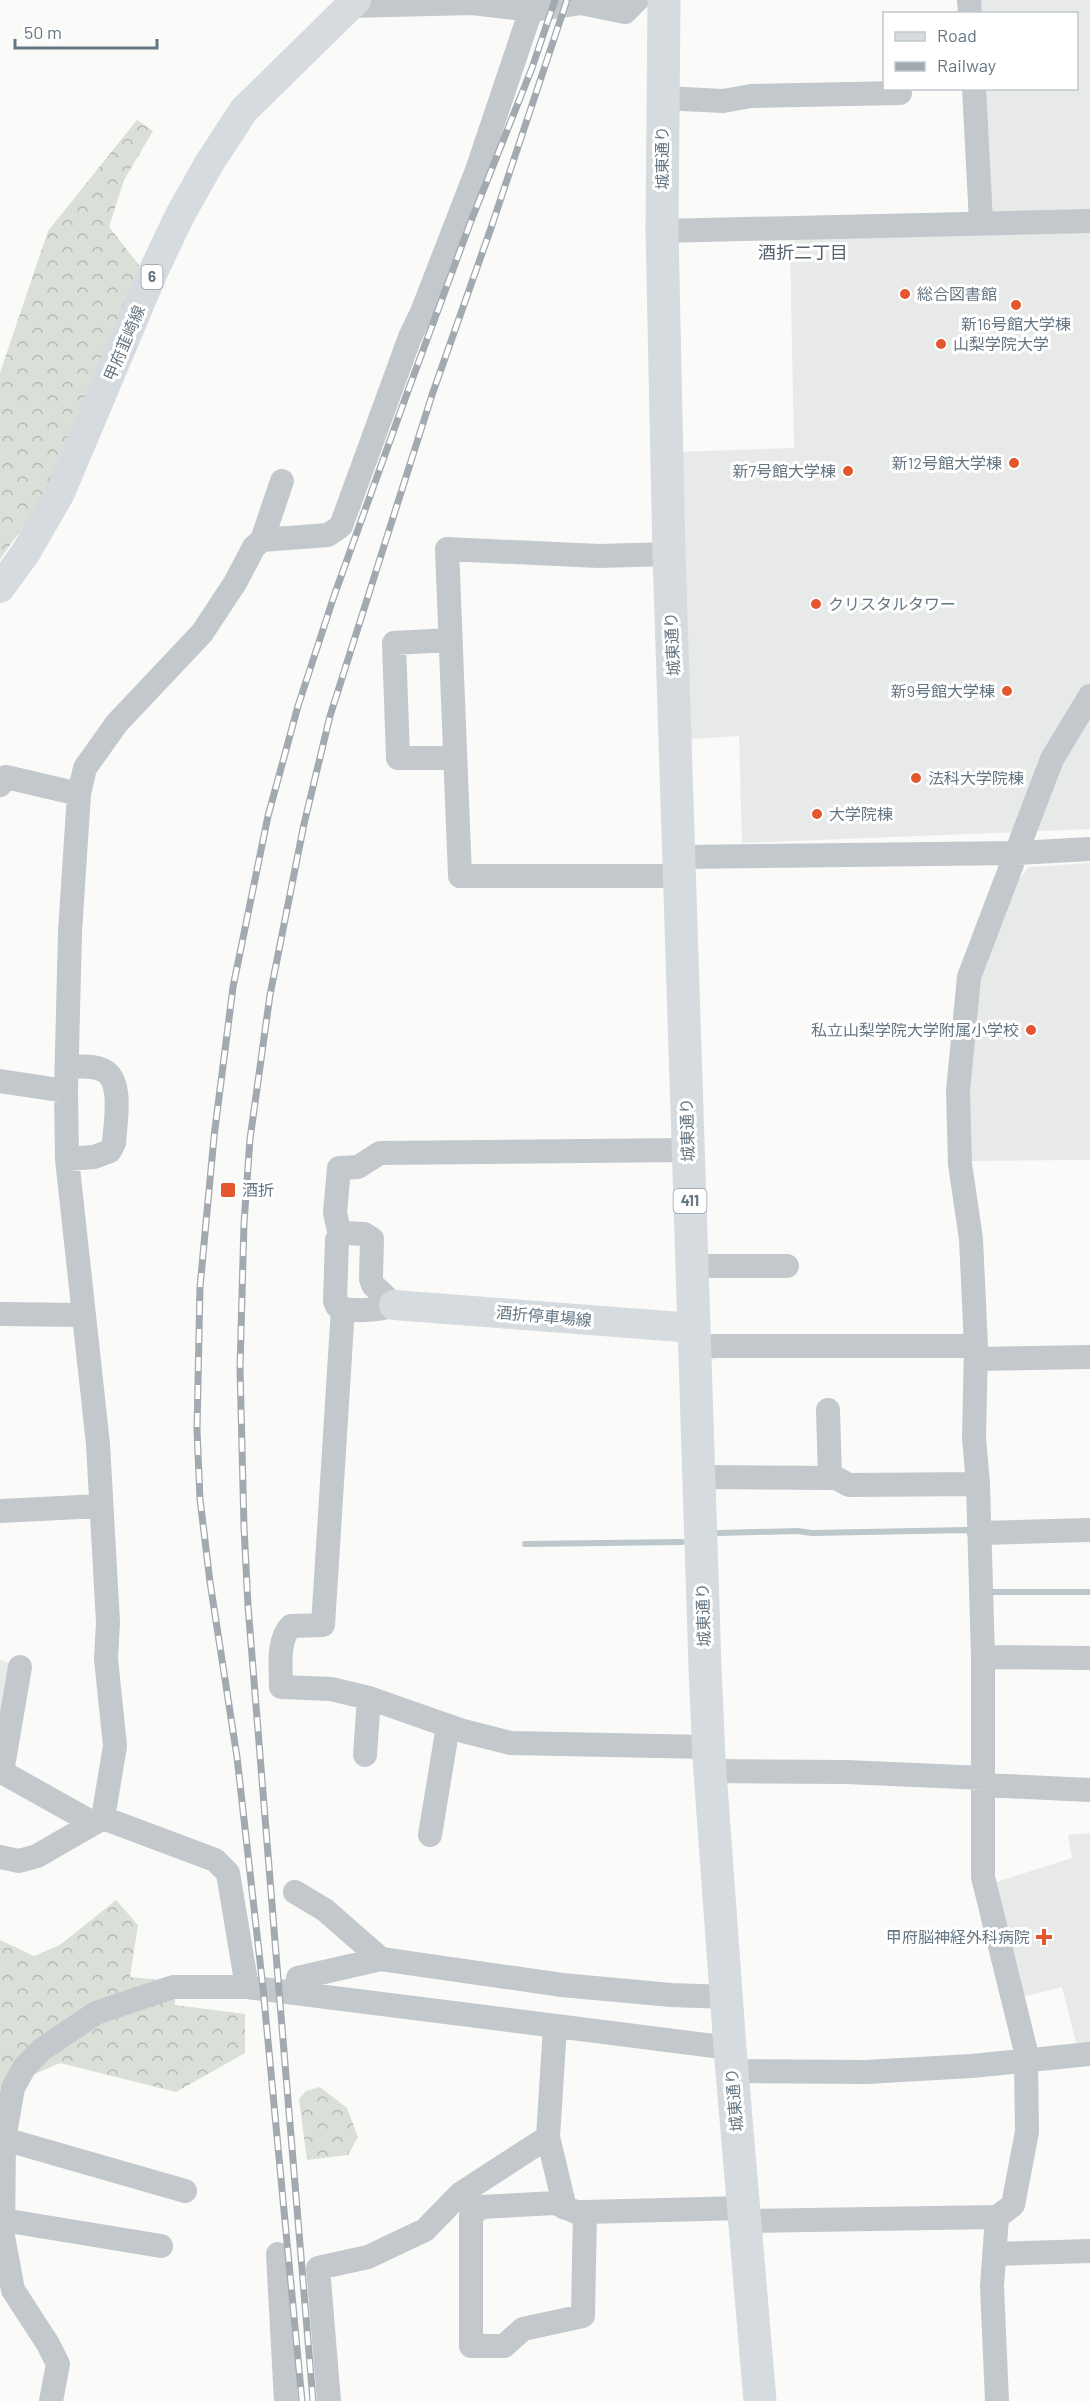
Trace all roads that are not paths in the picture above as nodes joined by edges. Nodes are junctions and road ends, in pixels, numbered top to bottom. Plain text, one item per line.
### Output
1 (637, 0) edge
2 (664, 0) edge
3 (353, 3) edge
4 (531, 10) junction
5 (974, 90) edge
6 (900, 93) dead end
7 (663, 98) junction
8 (1090, 221) edge
9 (981, 222) junction
10 (662, 231) junction
11 (282, 481) dead end
12 (262, 540) junction
13 (669, 554) junction
14 (0, 588) edge
15 (450, 640) junction
16 (1090, 696) edge
17 (455, 758) junction
18 (0, 785) edge
19 (79, 794) junction
20 (1090, 849) edge
21 (1017, 853) junction
22 (680, 866) junction
23 (67, 1067) junction
24 (0, 1081) edge
25 (66, 1091) junction
26 (687, 1150) junction
27 (67, 1159) junction
28 (340, 1235) junction
29 (692, 1266) junction
30 (787, 1266) dead end
31 (394, 1305) junction
32 (343, 1308) junction
33 (0, 1314) edge
34 (84, 1315) junction
35 (695, 1338) junction
36 (976, 1352) junction
37 (1090, 1357) edge
38 (828, 1410) dead end
39 (699, 1477) junction
40 (830, 1478) junction
41 (978, 1484) junction
42 (100, 1506) junction
43 (0, 1511) edge
44 (1090, 1530) edge
45 (980, 1533) junction
46 (983, 1657) junction
47 (1090, 1658) edge
48 (20, 1667) dead end
49 (369, 1698) junction
50 (448, 1726) junction
51 (364, 1755) dead end
52 (709, 1759) junction
53 (983, 1781) junction
54 (1090, 1790) edge
55 (98, 1820) junction
56 (430, 1835) dead end
57 (0, 1857) edge
58 (295, 1892) dead end
59 (381, 1959) junction
60 (247, 1987) junction
61 (295, 1993) junction
62 (727, 1997) junction
63 (555, 2026) junction
64 (1090, 2054) edge
65 (730, 2060) junction
66 (1027, 2060) junction
67 (548, 2137) junction
68 (4, 2139) junction
69 (185, 2191) dead end
70 (575, 2210) junction
71 (744, 2214) junction
72 (997, 2217) junction
73 (3, 2220) junction
74 (161, 2246) dead end
75 (1090, 2251) edge
76 (278, 2254) dead end
77 (994, 2254) junction
78 (7, 2292) edge
79 (51, 2401) edge
80 (286, 2401) edge
81 (329, 2401) edge
82 (760, 2401) edge
83 (997, 2401) edge

1 - 4 street
2 - 7 highway, 城東通り / 411
3 - 4 street
3 - 14 main road, 甲府韮崎線 / 6
4 - 12 street
5 - 9 street
6 - 7 street
7 - 10 highway, 城東通り / 411
8 - 9 street
9 - 10 street
10 - 13 highway, 城東通り / 411
11 - 12 street
12 - 19 street
13 - 15 street
13 - 22 highway, 城東通り / 411
15 - 17 street
15 - 17 street
16 - 21 street
17 - 22 street
18 - 19 street
19 - 23 street
20 - 21 street
21 - 22 street
21 - 36 street
22 - 26 highway, 城東通り / 411
23 - 25 street
23 - 27 street
24 - 25 street
25 - 27 street
26 - 28 street
26 - 29 highway, 城東通り / 411
27 - 34 street
28 - 31 street
28 - 32 street
29 - 30 street
29 - 35 highway, 城東通り / 411
31 - 32 street
31 - 35 main road, 酒折停車場線
32 - 49 street
33 - 34 street
34 - 42 street
35 - 36 street
35 - 39 highway, 城東通り / 411
36 - 37 street
36 - 41 street
38 - 40 street
39 - 40 street
39 - 52 highway, 城東通り / 411
40 - 41 street
41 - 45 street
42 - 43 street
42 - 55 street
44 - 45 street
45 - 46 street
46 - 47 street
46 - 53 street
48 - 55 street
49 - 50 street
49 - 51 street
50 - 52 street
50 - 56 street
52 - 53 street
52 - 62 highway, 城東通り / 411
53 - 54 street
53 - 66 street
55 - 57 street
55 - 60 street
58 - 59 street
59 - 61 street
59 - 62 street
60 - 61 street
60 - 68 street
61 - 63 street
62 - 65 highway, 城東通り / 411
63 - 65 street
63 - 67 street
64 - 66 street
65 - 66 street
65 - 71 highway, 城東通り / 411
66 - 72 street
67 - 70 street
67 - 81 street
68 - 69 street
68 - 73 street
70 - 70 street
70 - 71 street
71 - 72 street
71 - 82 highway, 城東通り / 411
72 - 77 street
73 - 74 street
73 - 78 street
75 - 77 street
76 - 80 street
77 - 83 street
78 - 79 street

